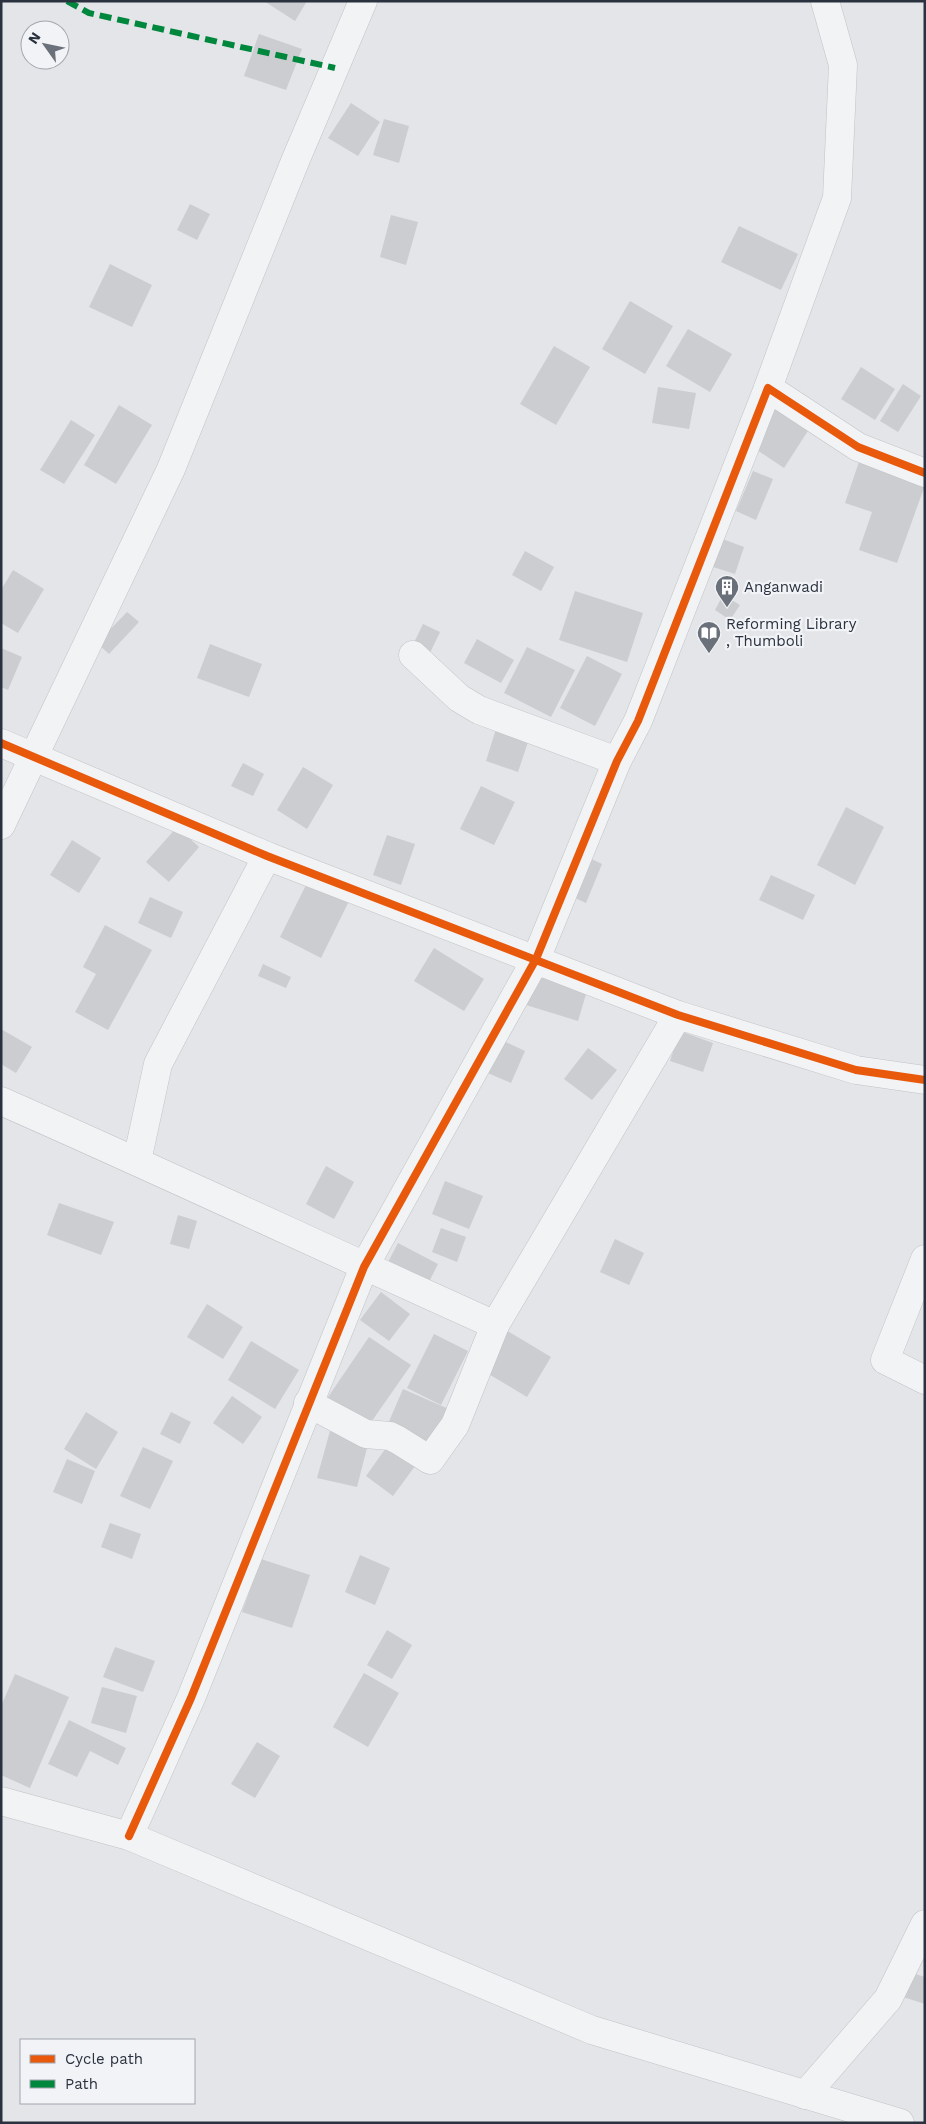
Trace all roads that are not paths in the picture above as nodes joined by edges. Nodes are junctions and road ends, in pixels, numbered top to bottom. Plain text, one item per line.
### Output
1 (363, 1) edge
2 (825, 1) edge
3 (768, 388) junction
4 (925, 473) edge
5 (412, 656) dead end
6 (1, 743) edge
7 (33, 756) junction
8 (616, 761) junction
9 (1, 826) edge
10 (266, 856) junction
11 (536, 959) junction
12 (678, 1015) junction
13 (925, 1080) edge
14 (1, 1101) edge
15 (136, 1161) junction
16 (925, 1259) edge
17 (364, 1267) junction
18 (495, 1324) junction
19 (925, 1380) edge
20 (308, 1403) junction
21 (1, 1802) edge
22 (128, 1836) junction
23 (925, 1924) edge
24 (805, 2095) junction
25 (900, 2123) edge

1 - 7 street
2 - 3 street
3 - 4 street
3 - 8 street
5 - 8 street
6 - 7 street
7 - 9 street
7 - 10 street
8 - 11 street
10 - 11 street
10 - 15 street
11 - 12 street
11 - 17 street
12 - 13 street
12 - 18 street
14 - 15 street
15 - 17 street
16 - 19 street
17 - 18 street
17 - 20 street
18 - 20 street
20 - 22 street
21 - 22 street
22 - 24 street
23 - 24 street
24 - 25 street

